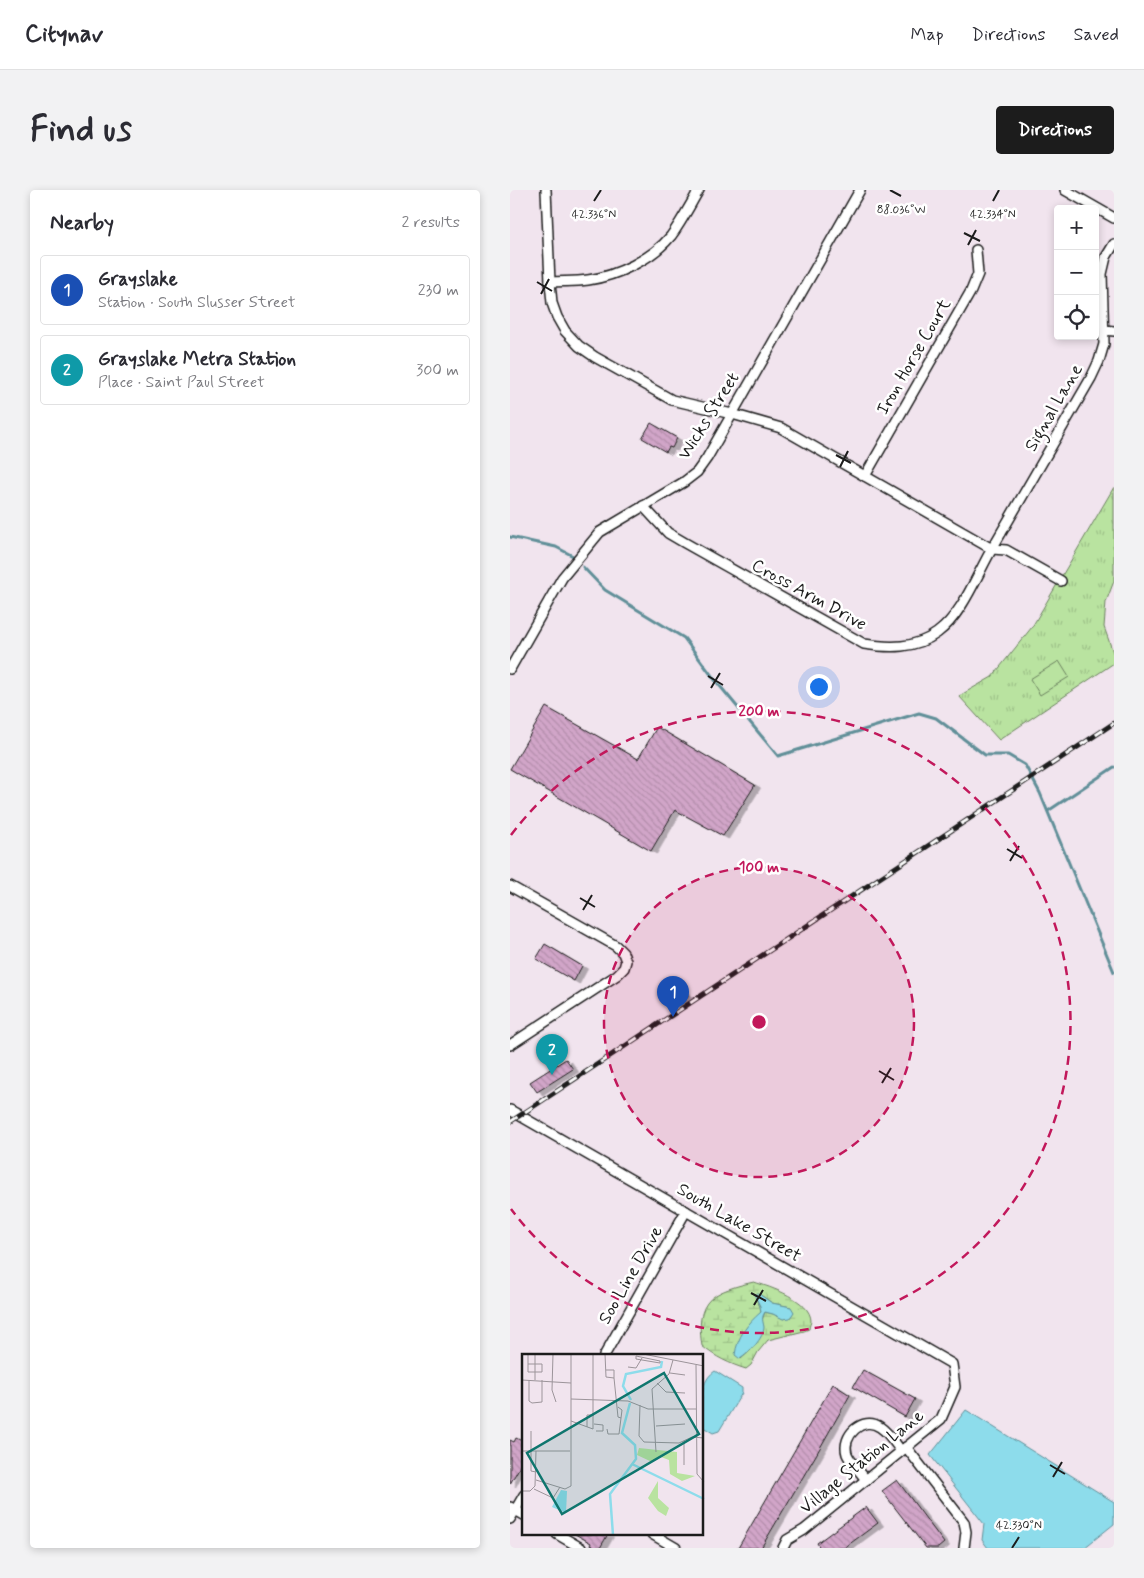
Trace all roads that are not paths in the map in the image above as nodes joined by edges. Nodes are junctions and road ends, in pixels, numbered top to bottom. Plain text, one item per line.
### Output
1 (546, 190) edge
2 (699, 190) edge
3 (860, 190) edge
4 (1065, 190) edge
5 (1114, 218) edge
6 (1114, 244) edge
7 (976, 250) dead end
8 (550, 282) junction
9 (1104, 330) junction
10 (1114, 331) edge
11 (732, 414) junction
12 (865, 476) junction
13 (643, 506) junction
14 (992, 549) junction
15 (1061, 581) dead end
16 (510, 669) edge
17 (510, 886) edge
18 (510, 1046) edge
19 (510, 1110) edge
20 (686, 1211) junction
21 (605, 1354) edge
22 (952, 1364) joint
23 (904, 1449) junction
24 (866, 1480) junction
25 (522, 1498) edge
26 (512, 1509) edge
27 (510, 1519) edge
28 (560, 1536) edge
29 (655, 1536) edge
30 (581, 1548) edge
31 (676, 1548) edge
32 (783, 1548) edge
33 (964, 1548) edge

1 - 8 street
2 - 8 street
3 - 11 street, Wicks Street
4 - 5 street
6 - 9 street, Signal Lane
7 - 12 street, Iron Horse Court
8 - 11 street
9 - 10 street
9 - 14 street, Signal Lane
11 - 12 street
11 - 13 street, Wicks Street
12 - 14 street
13 - 14 street, Cross Arm Drive
13 - 16 street, Wicks Street
14 - 15 street
17 - 18 street
19 - 20 street, South Lake Street
20 - 21 street, Soo Line Drive
20 - 22 street, South Lake Street
22 - 23 street, Village Station Lane
23 - 24 street, Village Station Lane
23 - 24 street
23 - 33 street
24 - 32 street, Village Station Lane
25 - 26 street
26 - 27 street
28 - 30 street
29 - 31 street

